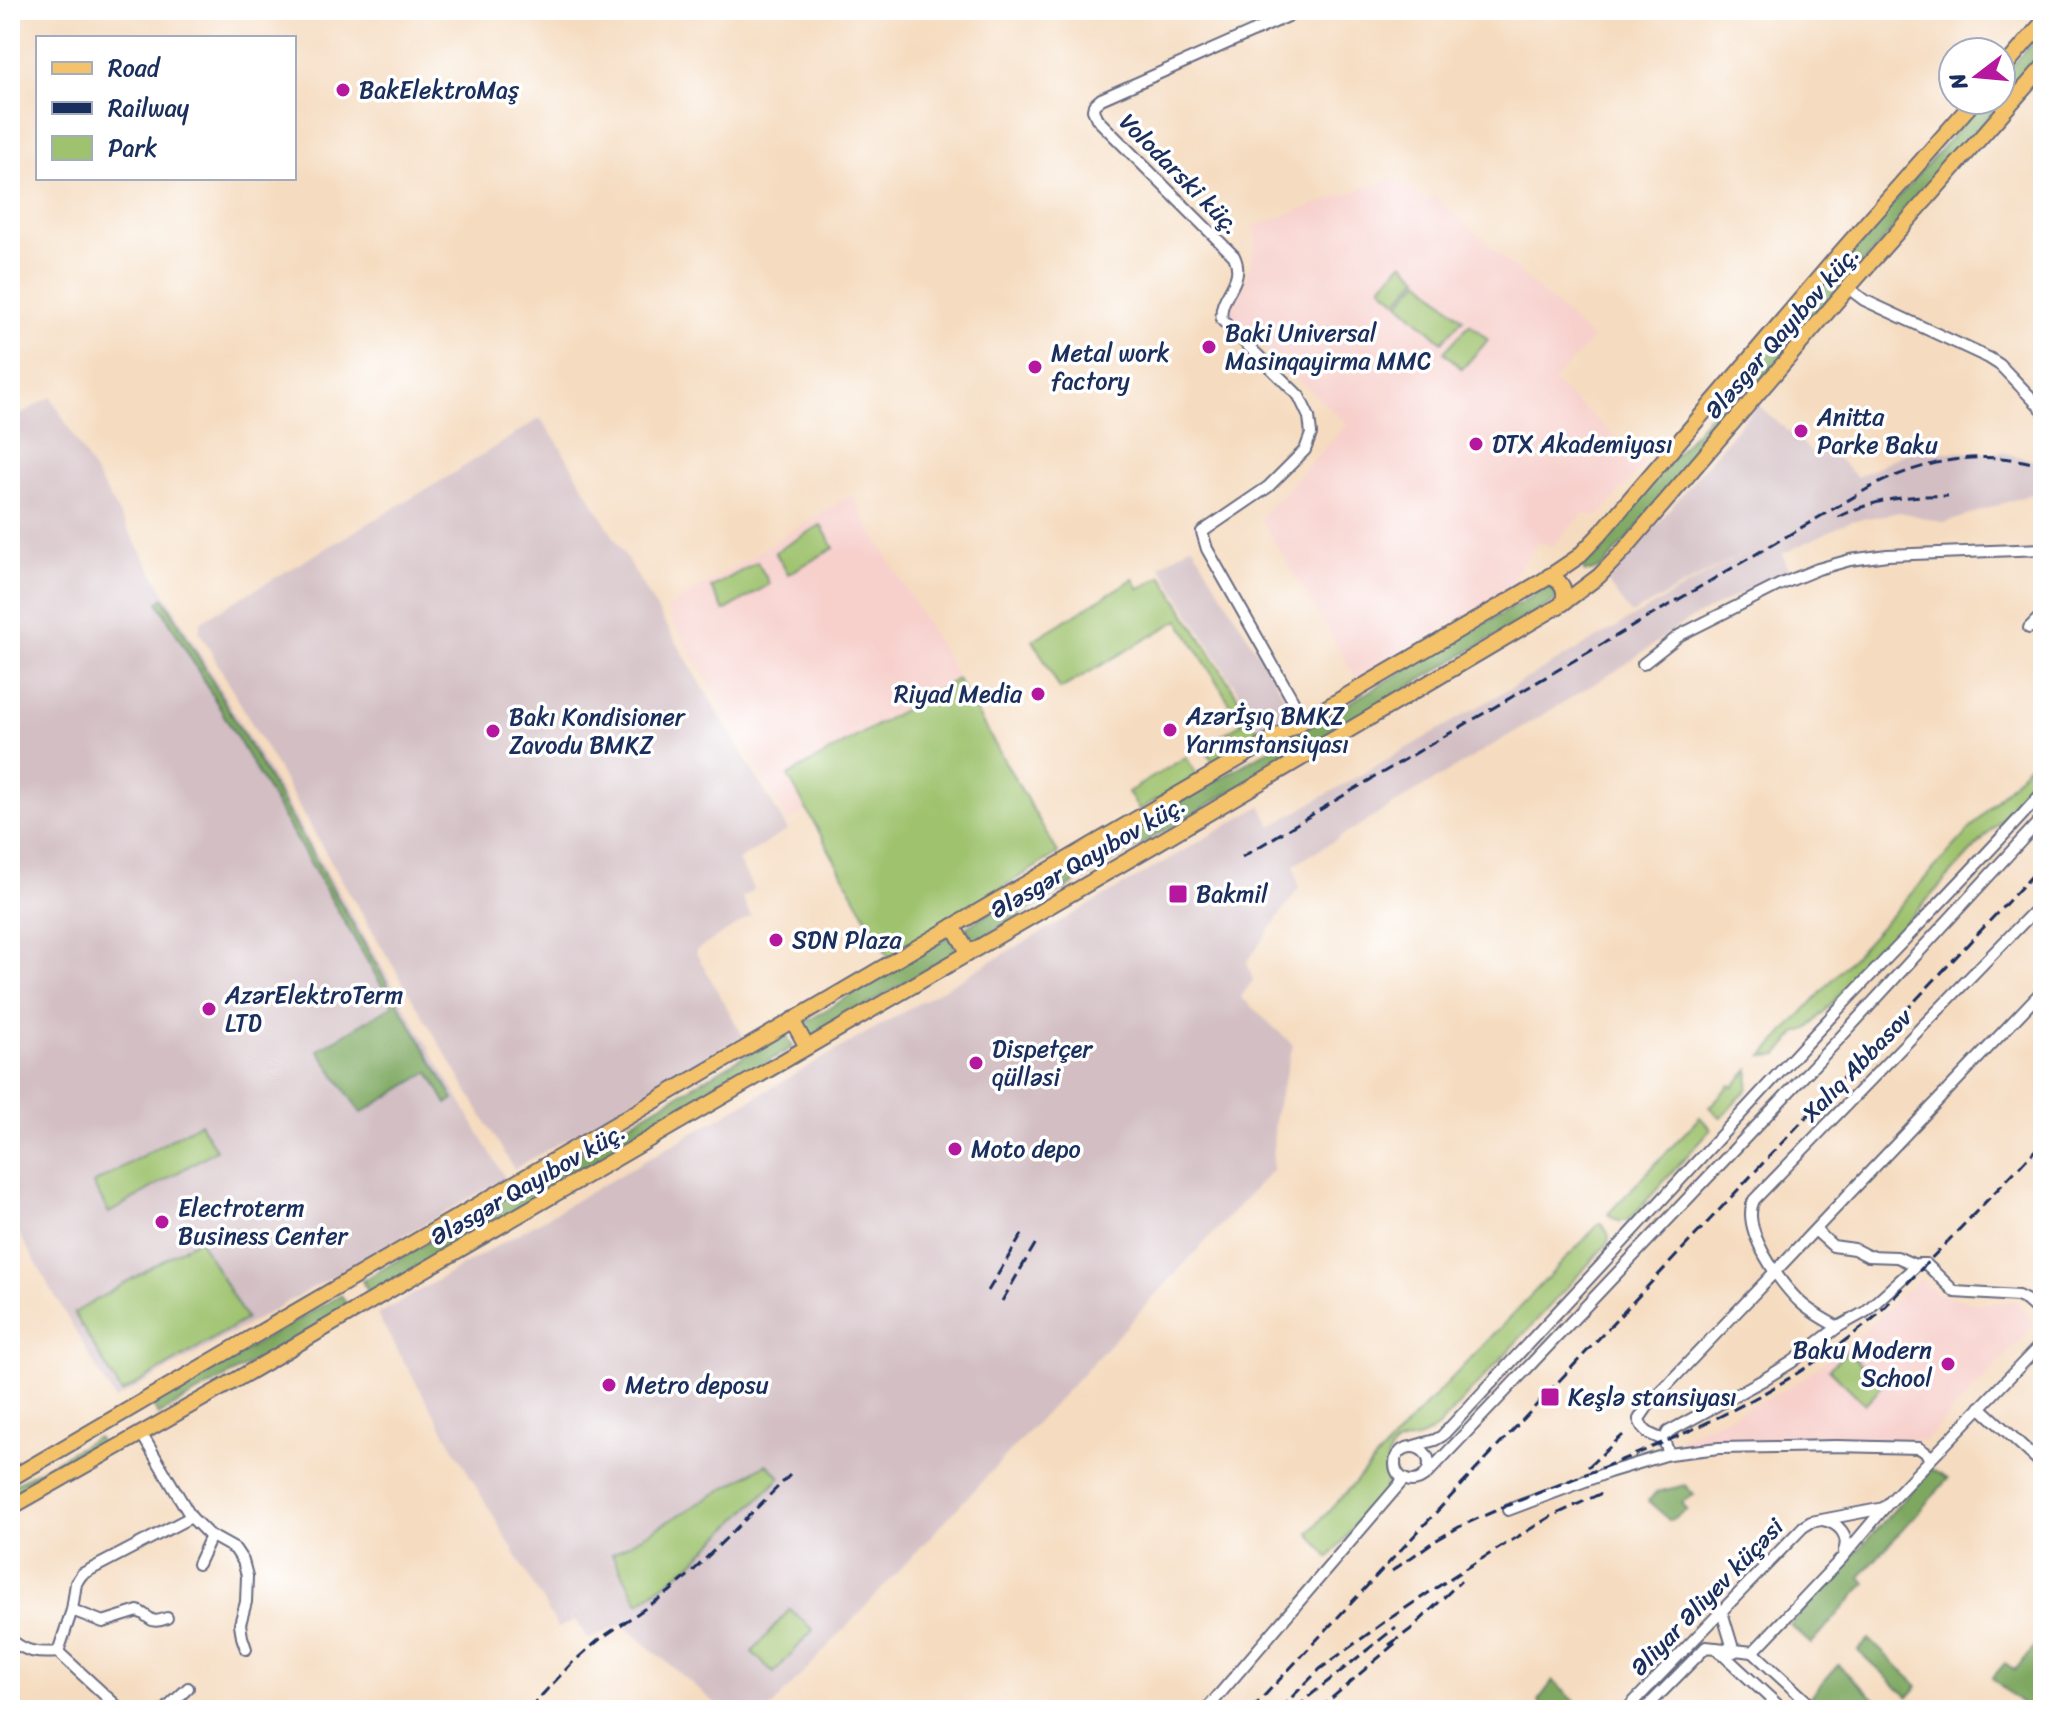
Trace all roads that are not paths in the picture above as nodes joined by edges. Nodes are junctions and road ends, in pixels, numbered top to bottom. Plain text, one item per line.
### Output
1 (1302, 10) edge
2 (2043, 22) edge
3 (2017, 52) edge
4 (2043, 67) edge
5 (1961, 116) edge
6 (1848, 288) junction
7 (2043, 410) edge
8 (2043, 549) edge
9 (1578, 557) junction
10 (1549, 576) junction
11 (1599, 576) junction
12 (1562, 604) junction
13 (2043, 614) edge
14 (2029, 628) dead end
15 (1643, 664) dead end
16 (1304, 720) junction
17 (2043, 792) edge
18 (2043, 817) edge
19 (2043, 902) edge
20 (953, 926) junction
21 (968, 952) junction
22 (2043, 990) edge
23 (792, 1020) junction
24 (807, 1047) junction
25 (1815, 1230) junction
26 (1915, 1265) junction
27 (1775, 1272) junction
28 (347, 1282) junction
29 (361, 1307) junction
30 (2043, 1315) edge
31 (1838, 1327) junction
32 (2043, 1342) edge
33 (1980, 1407) junction
34 (116, 1418) junction
35 (141, 1433) junction
36 (1664, 1440) junction
37 (1414, 1446) junction
38 (1669, 1454) junction
39 (1932, 1457) junction
40 (2043, 1465) edge
41 (1425, 1476) junction
42 (10, 1479) edge
43 (1404, 1479) junction
44 (10, 1508) edge
45 (1884, 1508) junction
46 (1508, 1510) dead end
47 (191, 1517) junction
48 (1821, 1520) junction
49 (211, 1536) junction
50 (1842, 1558) junction
51 (198, 1564) dead end
52 (72, 1610) junction
53 (1722, 1612) junction
54 (167, 1618) dead end
55 (10, 1639) edge
56 (1714, 1647) junction
57 (246, 1649) dead end
58 (1734, 1650) junction
59 (58, 1652) junction
60 (1753, 1652) junction
61 (1739, 1668) junction
62 (188, 1688) dead end
63 (121, 1710) edge
64 (165, 1710) edge
65 (1206, 1710) edge
66 (1626, 1710) edge
67 (1644, 1710) edge
68 (1783, 1710) edge
69 (1816, 1710) edge

1 - 16 street, Volodarski küç.
2 - 3 main road
4 - 6 main road, Ələsgər Qayıbov küç.
5 - 9 main road, Ələsgər Qayıbov küç.
6 - 7 street
6 - 11 main road, Ələsgər Qayıbov küç.
8 - 15 street
9 - 10 main road, Ələsgər Qayıbov küç.
9 - 11 main road
10 - 12 main road
10 - 16 main road, Ələsgər Qayıbov küç.
11 - 12 main road, Ələsgər Qayıbov küç.
12 - 21 main road, Ələsgər Qayıbov küç.
13 - 14 street
16 - 20 main road, Ələsgər Qayıbov küç.
17 - 37 street
18 - 41 street
19 - 27 street, Xalıq Abbasov
20 - 21 main road
20 - 23 main road, Ələsgər Qayıbov küç.
21 - 24 main road, Ələsgər Qayıbov küç.
22 - 25 street
23 - 24 main road
23 - 28 main road, Ələsgər Qayıbov küç.
24 - 29 main road, Ələsgər Qayıbov küç.
25 - 26 street
25 - 27 street
26 - 30 street
26 - 31 street
27 - 31 street, Xalıq Abbasov
27 - 36 street
28 - 29 main road
28 - 34 main road, Ələsgər Qayıbov küç.
29 - 35 main road, Ələsgər Qayıbov küç.
31 - 36 street
32 - 33 street
33 - 39 street
33 - 40 street
34 - 35 main road
34 - 42 main road, Ələsgər Qayıbov küç.
35 - 44 main road, Ələsgər Qayıbov küç.
35 - 47 street
36 - 38 street
37 - 41 street
37 - 43 street
38 - 39 street
38 - 46 street
39 - 45 street
41 - 43 street
43 - 65 street
45 - 48 street
45 - 50 street
47 - 49 street
47 - 52 street
48 - 50 street
48 - 53 street, Əliyar Əliyev küçəsi
49 - 51 street
49 - 57 street
50 - 60 street
52 - 54 street
52 - 59 street
53 - 58 street
53 - 66 street, Əliyar Əliyev küçəsi
55 - 59 street
56 - 58 street, Əliyar Əliyev küçəsi
56 - 61 street
56 - 67 street, Əliyar Əliyev küçəsi
58 - 60 street, Əliyar Əliyev küçəsi
58 - 61 street
59 - 63 street
60 - 69 street
61 - 68 street
62 - 64 street

